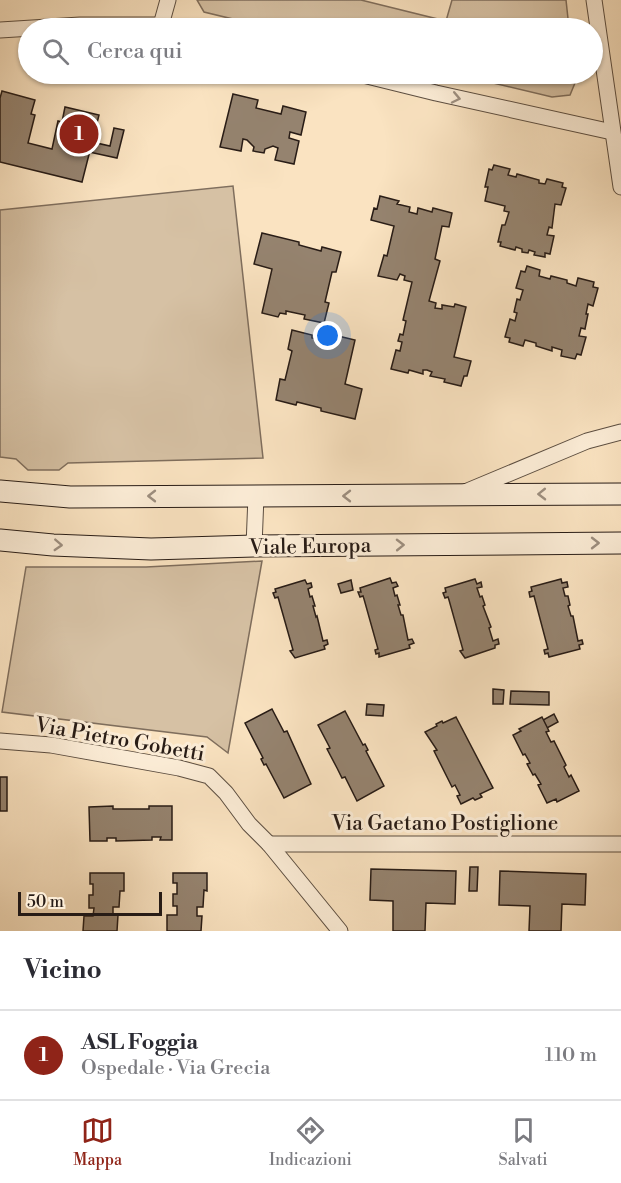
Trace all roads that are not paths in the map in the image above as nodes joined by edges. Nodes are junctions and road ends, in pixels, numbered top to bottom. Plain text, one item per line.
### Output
1 (168, 0) edge
2 (594, 0) edge
3 (168, 18) edge
4 (596, 18) edge
5 (18, 29) edge
6 (0, 30) edge
7 (603, 66) edge
8 (400, 84) edge
9 (612, 132) junction
10 (621, 188) edge
11 (621, 431) edge
12 (0, 491) edge
13 (621, 494) edge
14 (458, 495) junction
15 (256, 496) junction
16 (0, 540) edge
17 (621, 543) edge
18 (254, 546) junction
19 (0, 741) edge
20 (269, 844) junction
21 (621, 844) edge
22 (340, 931) edge

1 - 3 street
2 - 4 street
5 - 6 street
7 - 9 street
8 -> 9 street
9 - 10 street
11 - 14 street
15 -> 12 street
13 -> 14 street
14 -> 15 street
15 - 18 street
16 -> 18 street, Viale Europa
18 -> 17 street, Viale Europa
19 - 20 street, Via Pietro Gobetti
20 - 21 street, Via Gaetano Postiglione
20 - 22 street, Via Pietro Gobetti

